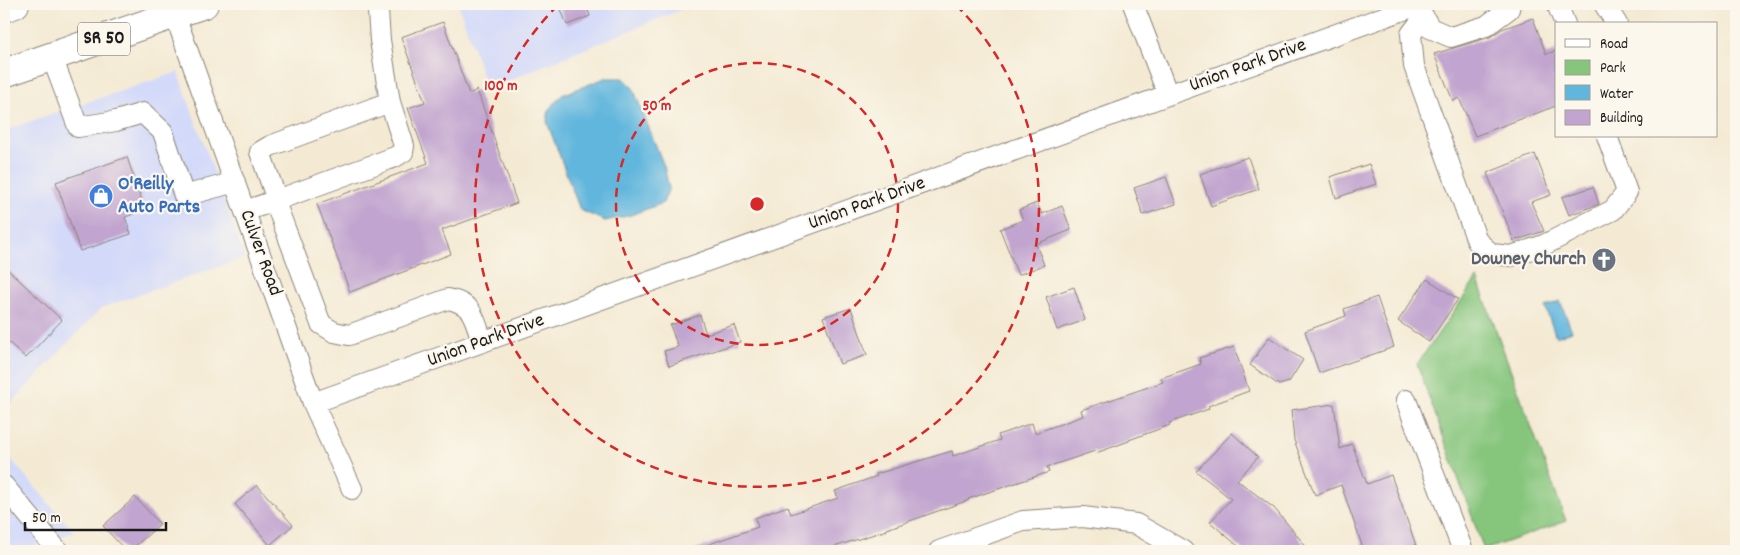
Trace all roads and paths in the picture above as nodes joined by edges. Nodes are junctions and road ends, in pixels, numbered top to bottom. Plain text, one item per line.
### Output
1 (15, 4) edge
2 (204, 4) edge
3 (376, 4) edge
4 (1133, 4) edge
5 (1510, 4) edge
6 (1557, 4) edge
7 (1604, 4) edge
8 (4, 8) edge
9 (1419, 8) edge
10 (176, 9) edge
11 (1564, 22) edge
12 (1616, 22) edge
13 (52, 57) junction
14 (4, 73) edge
15 (1168, 95) junction
16 (390, 102) junction
17 (1608, 138) edge
18 (235, 182) junction
19 (278, 200) junction
20 (245, 211) junction
21 (483, 342) junction
22 (1406, 400) dead end
23 (313, 403) junction
24 (4, 486) edge
25 (352, 489) dead end
26 (58, 551) edge
27 (938, 551) edge
28 (1183, 551) edge
29 (1463, 551) edge

1 - 8 highway
2 - 10 highway, SR 50
3 - 16 street
4 - 15 street
5 - 9 street
6 - 11 street
7 - 12 street
9 - 15 street, Union Park Drive
9 - 17 street
10 - 13 highway, SR 50
10 - 18 street, Culver Road
13 - 14 highway, SR 50
13 - 18 street
15 - 21 street, Union Park Drive
16 - 19 street
16 - 19 street
18 - 20 street, Culver Road
19 - 20 street
19 - 21 street
20 - 23 street, Culver Road
21 - 23 street, Union Park Drive
22 - 29 street
23 - 25 street, Culver Road
24 - 26 street
27 - 28 street

